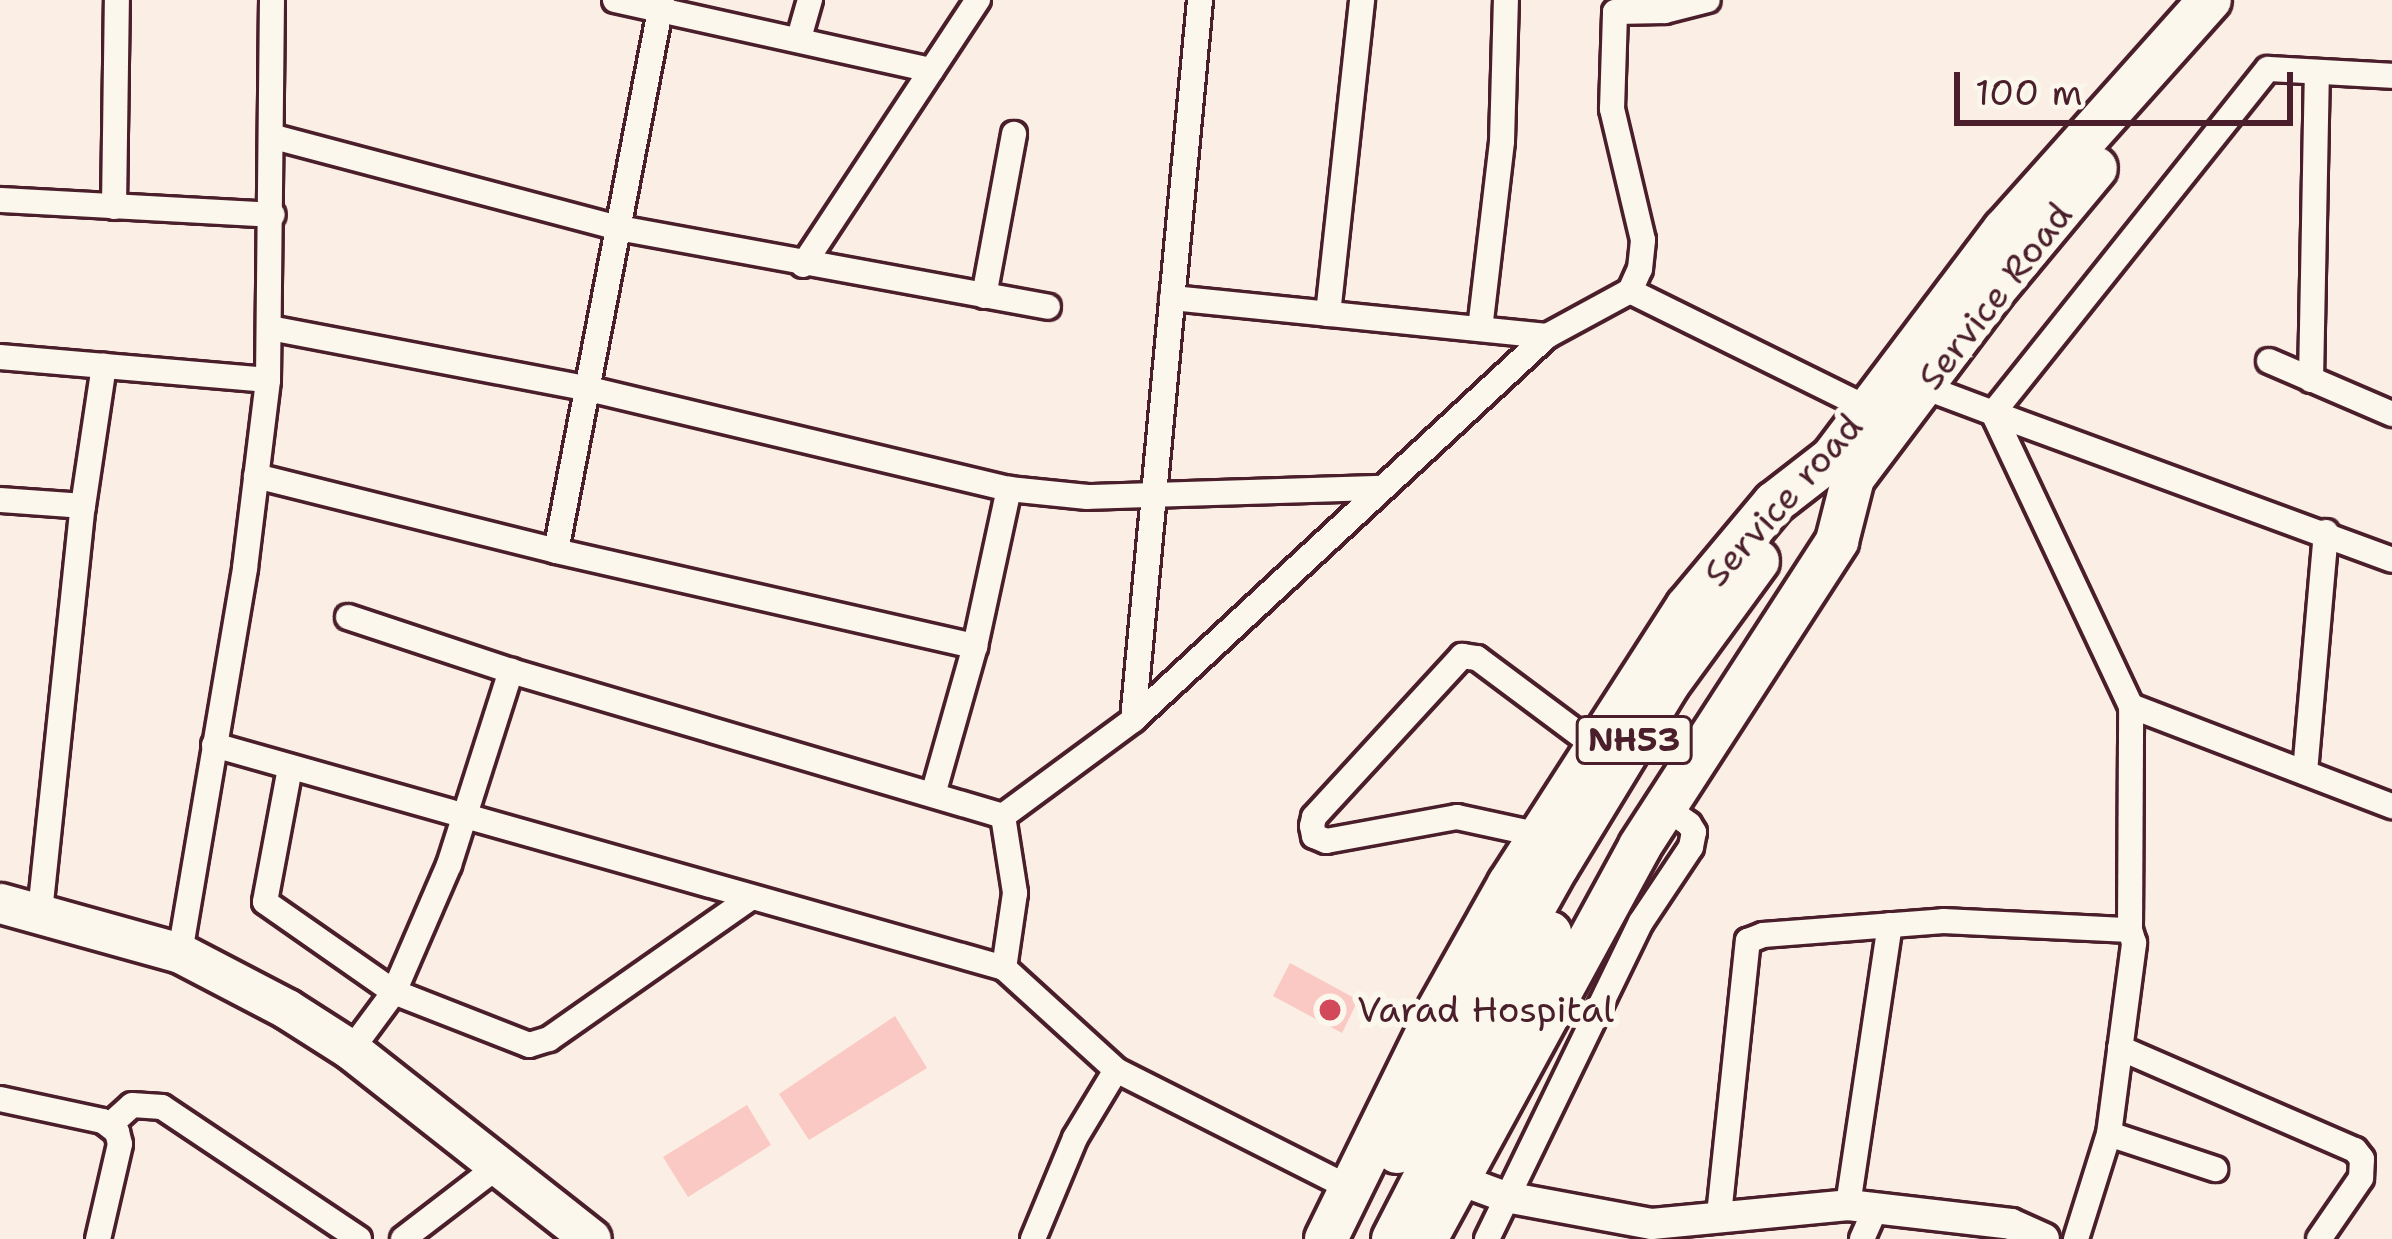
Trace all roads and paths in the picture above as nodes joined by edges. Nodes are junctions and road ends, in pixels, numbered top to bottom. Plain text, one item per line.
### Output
1 (117, 0) edge
2 (272, 0) edge
3 (615, 0) edge
4 (810, 0) edge
5 (977, 0) edge
6 (1200, 0) edge
7 (1362, 0) edge
8 (1506, 0) edge
9 (1708, 0) edge
10 (2210, 0) edge
11 (2244, 0) edge
12 (662, 5) edge
13 (1615, 6) edge
14 (799, 38) junction
15 (931, 70) junction
16 (2317, 72) junction
17 (2392, 76) edge
18 (1014, 134) dead end
19 (274, 137) junction
20 (0, 200) edge
21 (114, 206) junction
22 (273, 215) junction
23 (619, 228) junction
24 (803, 265) junction
25 (1630, 291) junction
26 (984, 296) junction
27 (1172, 298) junction
28 (1048, 307) dead end
29 (1328, 314) junction
30 (270, 328) junction
31 (1480, 329) junction
32 (1547, 335) junction
33 (0, 357) edge
34 (2269, 361) dead end
35 (104, 366) junction
36 (268, 380) junction
37 (2311, 380) junction
38 (1924, 387) junction
39 (589, 389) junction
40 (1868, 408) junction
41 (1993, 413) junction
42 (2392, 414) edge
43 (1842, 468) junction
44 (256, 476) junction
45 (1379, 488) junction
46 (1009, 489) junction
47 (1154, 494) junction
48 (0, 500) edge
49 (83, 506) junction
50 (2326, 532) junction
51 (556, 551) junction
52 (2392, 560) edge
53 (348, 617) dead end
54 (975, 646) junction
55 (511, 671) junction
56 (2131, 706) junction
57 (1133, 720) junction
58 (214, 745) junction
59 (1595, 746) junction
60 (290, 768) junction
61 (2305, 772) junction
62 (934, 791) junction
63 (2392, 806) edge
64 (1665, 807) junction
65 (465, 816) junction
66 (1003, 816) junction
67 (1540, 835) junction
68 (750, 898) junction
69 (0, 903) edge
70 (40, 912) junction
71 (1890, 925) junction
72 (2130, 929) junction
73 (180, 953) junction
74 (1004, 968) junction
75 (394, 992) junction
76 (2120, 1048) junction
77 (351, 1050) junction
78 (1116, 1070) junction
79 (0, 1099) edge
80 (111, 1124) junction
81 (2109, 1134) junction
82 (498, 1166) junction
83 (2216, 1169) dead end
84 (1457, 1180) junction
85 (1350, 1188) junction
86 (1506, 1197) junction
87 (1862, 1207) junction
88 (1719, 1215) junction
89 (1648, 1232) edge
90 (98, 1239) edge
91 (358, 1239) edge
92 (403, 1239) edge
93 (591, 1239) edge
94 (1033, 1239) edge
95 (1326, 1239) edge
96 (1356, 1239) edge
97 (1393, 1239) edge
98 (1426, 1239) edge
99 (1487, 1239) edge
100 (1862, 1239) edge
101 (2044, 1239) edge
102 (2076, 1239) edge
103 (2319, 1239) edge

1 - 21 street
2 - 19 street
3 - 12 street
4 - 14 street
5 - 15 street
6 - 27 street
7 - 29 street
8 - 31 street
9 - 13 street
10 - 40 highway, Service road
11 - 38 highway, Service Road
12 - 14 street
12 - 23 street
13 - 25 street
14 - 15 street
15 - 24 street
16 - 17 street
16 - 37 street
16 - 41 street
18 - 26 street
19 - 22 street
19 - 23 street
20 - 21 street
21 - 22 street
22 - 30 street
23 - 24 street
23 - 39 street
24 - 26 street
25 - 32 street
25 - 40 street
26 - 28 street
27 - 29 street
27 - 47 street
29 - 31 street
30 - 36 street
30 - 39 street
31 - 32 street
32 - 45 street
33 - 35 street
34 - 37 street
35 - 36 street
35 - 49 street
36 - 44 street
37 - 42 street
38 - 41 street
38 - 43 highway, Service Road
39 - 46 street
39 - 51 street
40 - 43 highway, Service road
41 - 50 street
41 - 56 street
43 - 59 highway, Service road
43 - 64 highway, Service Road
43 - 96 highway, NH53
43 - 97 highway, NH53
44 - 51 street
44 - 58 street
45 - 47 street
45 - 57 street
46 - 47 street
46 - 54 street
47 - 57 street
48 - 49 street
49 - 70 street
50 - 52 street
50 - 61 street
51 - 54 street
53 - 55 street
54 - 62 street
55 - 62 street
55 - 65 street
56 - 61 street
56 - 72 street
57 - 66 street
58 - 60 street
58 - 73 street
59 - 67 highway, Service road
59 - 67 street
60 - 65 street
60 - 75 street
61 - 63 street
62 - 66 street
64 - 84 highway, Service Road
64 - 86 street
65 - 68 street
65 - 75 street
66 - 74 street
67 - 85 highway, Service road
68 - 74 street
68 - 75 street
69 - 70 main road
70 - 73 main road
71 - 72 street
71 - 87 street
71 - 88 street
72 - 76 street
73 - 77 main road
74 - 78 street
75 - 77 street
76 - 81 street
76 - 103 street
77 - 82 main road
78 - 85 street
78 - 94 street
79 - 80 street
80 - 90 street
80 - 91 street
81 - 83 street
81 - 102 street
82 - 92 street
82 - 93 main road
84 - 86 street
84 - 98 highway, Service Road
85 - 95 highway, Service road
86 - 89 street
86 - 99 street
87 - 88 street
87 - 100 street
87 - 101 street
88 - 89 street

